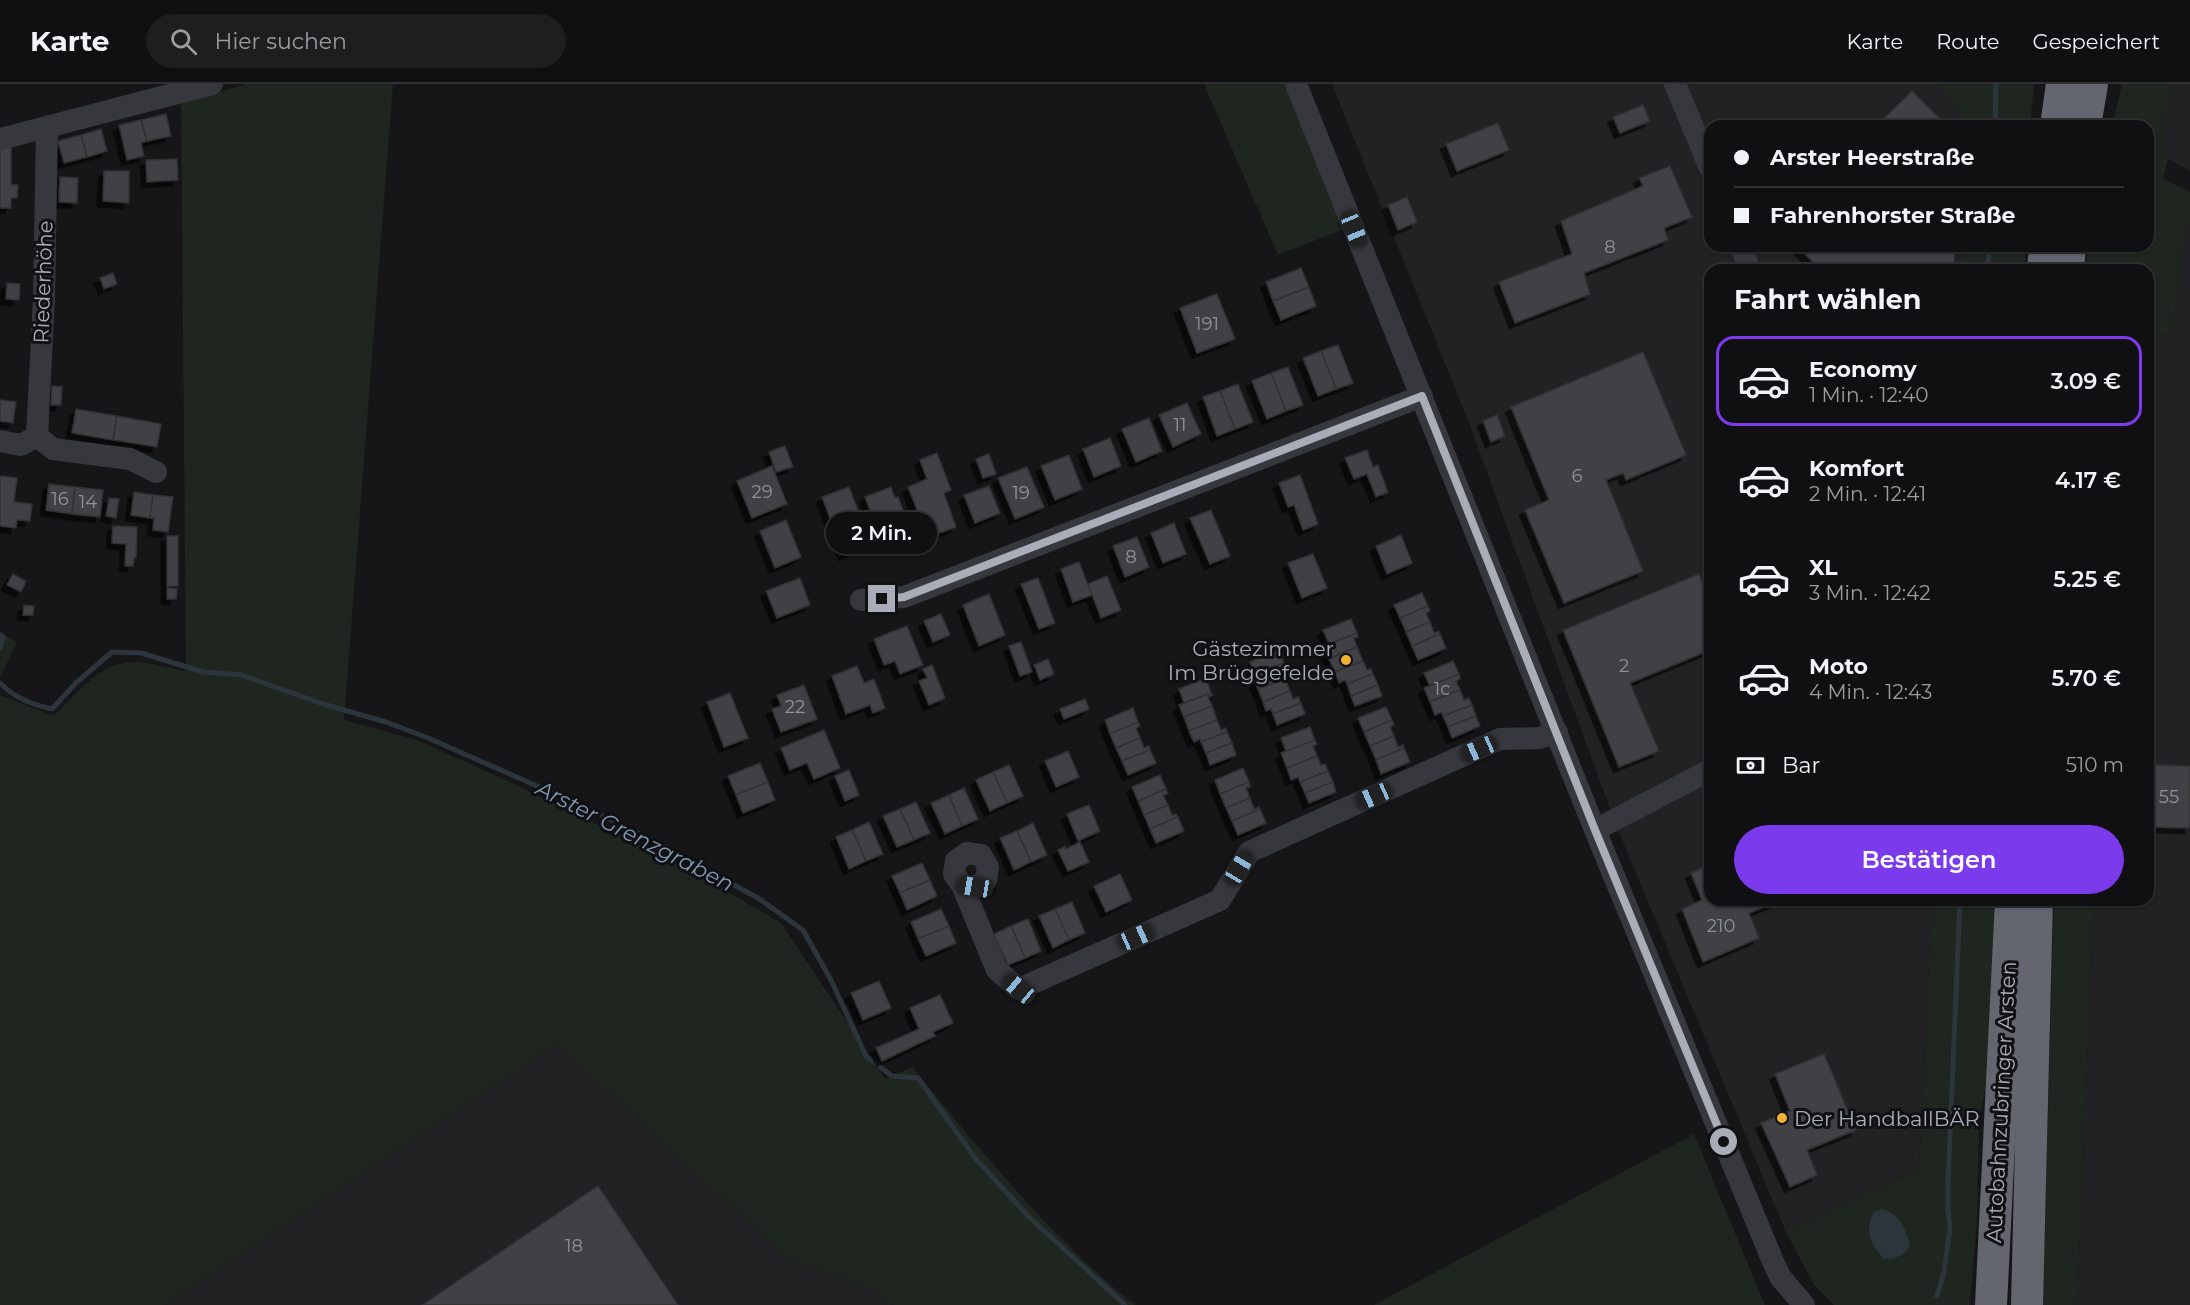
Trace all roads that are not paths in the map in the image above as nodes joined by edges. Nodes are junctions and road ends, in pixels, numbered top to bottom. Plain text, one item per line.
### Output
1 (212, 84) edge
2 (1296, 84) edge
3 (1675, 84) edge
4 (2062, 84) edge
5 (2092, 84) edge
6 (2057, 120) edge
7 (2086, 120) edge
8 (47, 128) junction
9 (0, 139) edge
10 (1704, 154) edge
11 (1422, 396) junction
12 (37, 436) junction
13 (0, 441) edge
14 (156, 472) dead end
15 (861, 600) dead end
16 (1557, 732) junction
17 (1704, 773) edge
18 (1595, 830) junction
19 (962, 885) dead end
20 (2011, 906) edge
21 (2037, 906) edge
22 (1804, 1305) edge
23 (1992, 1305) edge
24 (2027, 1305) edge

1 - 8 street
2 - 11 street
3 - 10 street
4 - 6 highway
5 - 7 highway
8 - 9 street
8 - 12 street, Riederhöhe
11 - 15 street
11 - 16 street
12 - 13 street
12 - 14 street
16 - 18 street
16 - 19 street
17 - 18 street
18 - 22 street
20 - 23 highway, Autobahnzubringer Arsten
21 - 24 highway, Autobahnzubringer Arsten

